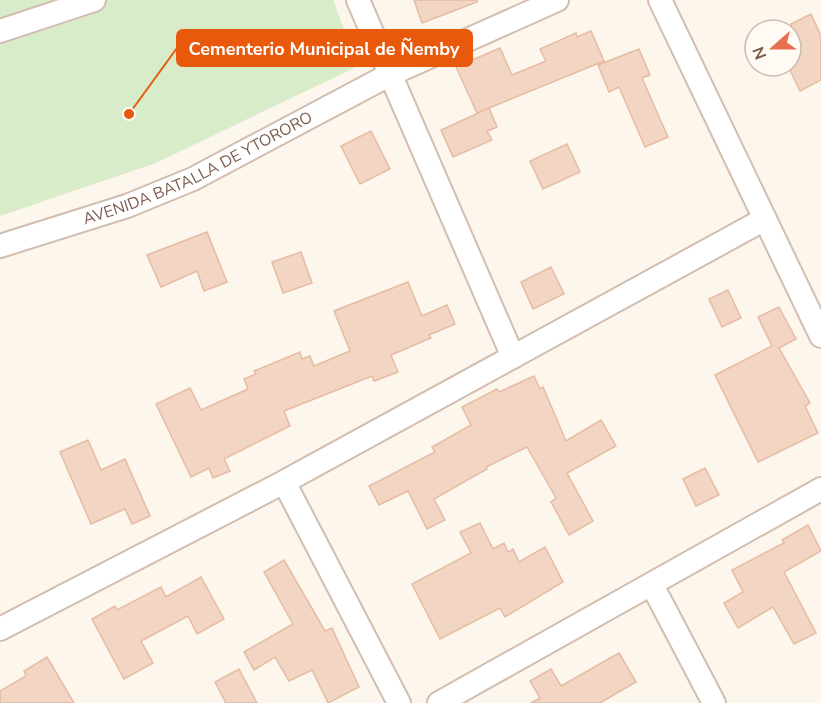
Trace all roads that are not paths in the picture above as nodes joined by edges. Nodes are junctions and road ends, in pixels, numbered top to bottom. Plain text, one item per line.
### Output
1 (94, 0) edge
2 (358, 0) edge
3 (557, 0) edge
4 (660, 0) edge
5 (0, 31) edge
6 (389, 75) junction
7 (765, 219) junction
8 (0, 246) edge
9 (821, 336) edge
10 (513, 357) junction
11 (284, 482) junction
12 (821, 489) edge
13 (652, 585) junction
14 (0, 629) edge
15 (399, 703) edge
16 (440, 703) edge
17 (714, 703) edge

1 - 5 street
2 - 6 street
3 - 6 street, AVENIDA BATALLA DE YTORORO
4 - 7 street
6 - 8 street, AVENIDA BATALLA DE YTORORO
6 - 10 street
7 - 9 street
7 - 10 street
10 - 11 street
11 - 14 street
11 - 15 street
12 - 13 street
13 - 16 street
13 - 17 street

